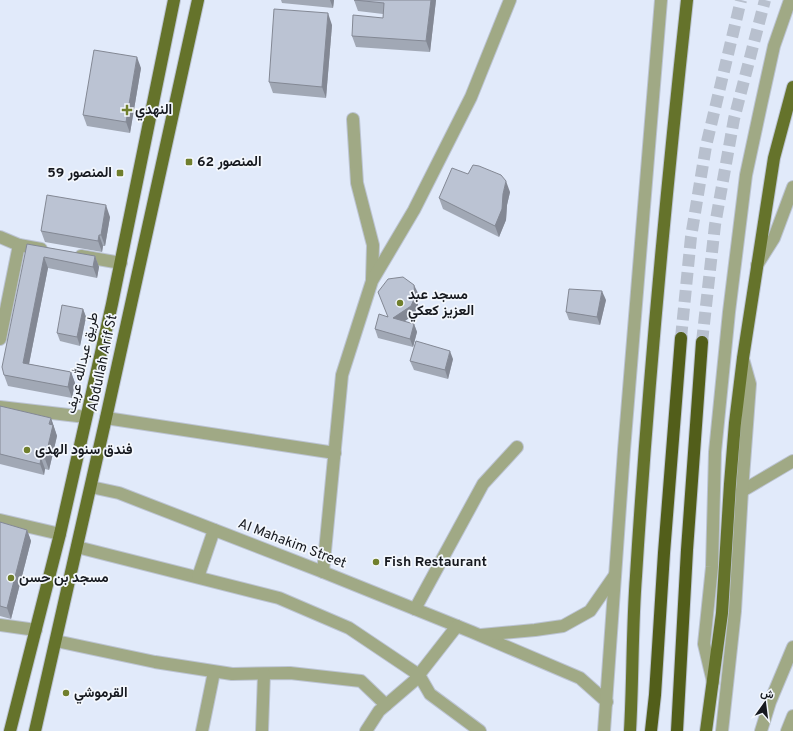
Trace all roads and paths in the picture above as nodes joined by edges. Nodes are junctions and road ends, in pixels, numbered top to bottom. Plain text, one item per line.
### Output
1 (174, 0) edge
2 (198, 0) edge
3 (510, 0) edge
4 (661, 0) edge
5 (687, 0) edge
6 (790, 0) edge
7 (793, 86) edge
8 (353, 119) dead end
9 (793, 187) edge
10 (0, 237) edge
11 (20, 245) junction
12 (51, 250) edge
13 (66, 253) edge
14 (121, 263) junction
15 (757, 265) junction
16 (372, 281) junction
17 (4, 294) edge
18 (681, 338) tunnel mouth
19 (0, 339) edge
20 (702, 342) tunnel mouth
21 (743, 358) junction
22 (0, 407) edge
23 (86, 417) junction
24 (106, 418) junction
25 (517, 446) dead end
26 (335, 453) junction
27 (793, 461) edge
28 (91, 487) junction
29 (742, 491) junction
30 (0, 520) edge
31 (214, 530) junction
32 (60, 534) junction
33 (78, 543) junction
34 (323, 572) junction
35 (616, 574) junction
36 (198, 577) junction
37 (415, 609) junction
38 (0, 624) edge
39 (457, 626) junction
40 (36, 630) junction
41 (479, 635) junction
42 (56, 640) junction
43 (793, 647) edge
44 (214, 672) junction
45 (264, 674) junction
46 (419, 676) junction
47 (713, 685) junction
48 (607, 702) junction
49 (386, 704) junction
50 (793, 716) edge
51 (372, 729) edge
52 (10, 731) edge
53 (36, 731) edge
54 (202, 731) edge
55 (262, 731) edge
56 (480, 731) edge
57 (604, 731) edge
58 (630, 731) edge
59 (651, 731) edge
60 (677, 731) edge
61 (706, 731) edge
62 (722, 731) edge
63 (761, 731) edge
64 (787, 731) edge

1 - 14 main road, طريق عبدالله عريف
2 - 24 main road, Abdullah Arif St
3 - 16 street
4 - 35 street
5 - 58 main road
6 - 47 street
7 - 15 main road
8 - 16 street
9 - 15 street
10 - 11 street
11 - 12 street
11 - 17 street
13 - 14 street
14 - 23 main road, طريق عبدالله عريف
15 - 21 main road
16 - 26 street
17 - 19 street
18 - 59 highway
20 - 60 highway
21 - 29 street
21 - 47 main road
22 - 23 street
23 - 32 main road, طريق عبدالله عريف
24 - 26 street
24 - 28 main road, Abdullah Arif St
25 - 37 street
26 - 34 street
27 - 29 street
28 - 31 street, Al Mahakim Street
28 - 33 main road, Abdullah Arif St
29 - 62 street
30 - 32 street
31 - 34 street, Al Mahakim Street
31 - 36 street
32 - 33 main road
32 - 40 main road, طريق عبدالله عريف
33 - 36 street
33 - 42 main road, Abdullah Arif St
34 - 37 street, Al Mahakim Street
35 - 41 street
35 - 48 street
36 - 46 street
37 - 39 street, Al Mahakim Street
38 - 40 street
39 - 41 street, Al Mahakim Street
39 - 46 street
40 - 52 main road, طريق عبدالله عريف
41 - 48 street, Al Mahakim Street
42 - 44 street
42 - 53 main road, Abdullah Arif St
43 - 63 street
44 - 45 street
44 - 54 street
45 - 49 street
45 - 55 street
46 - 49 street
46 - 56 street
47 - 61 main road
48 - 57 street
49 - 51 street
50 - 64 street

